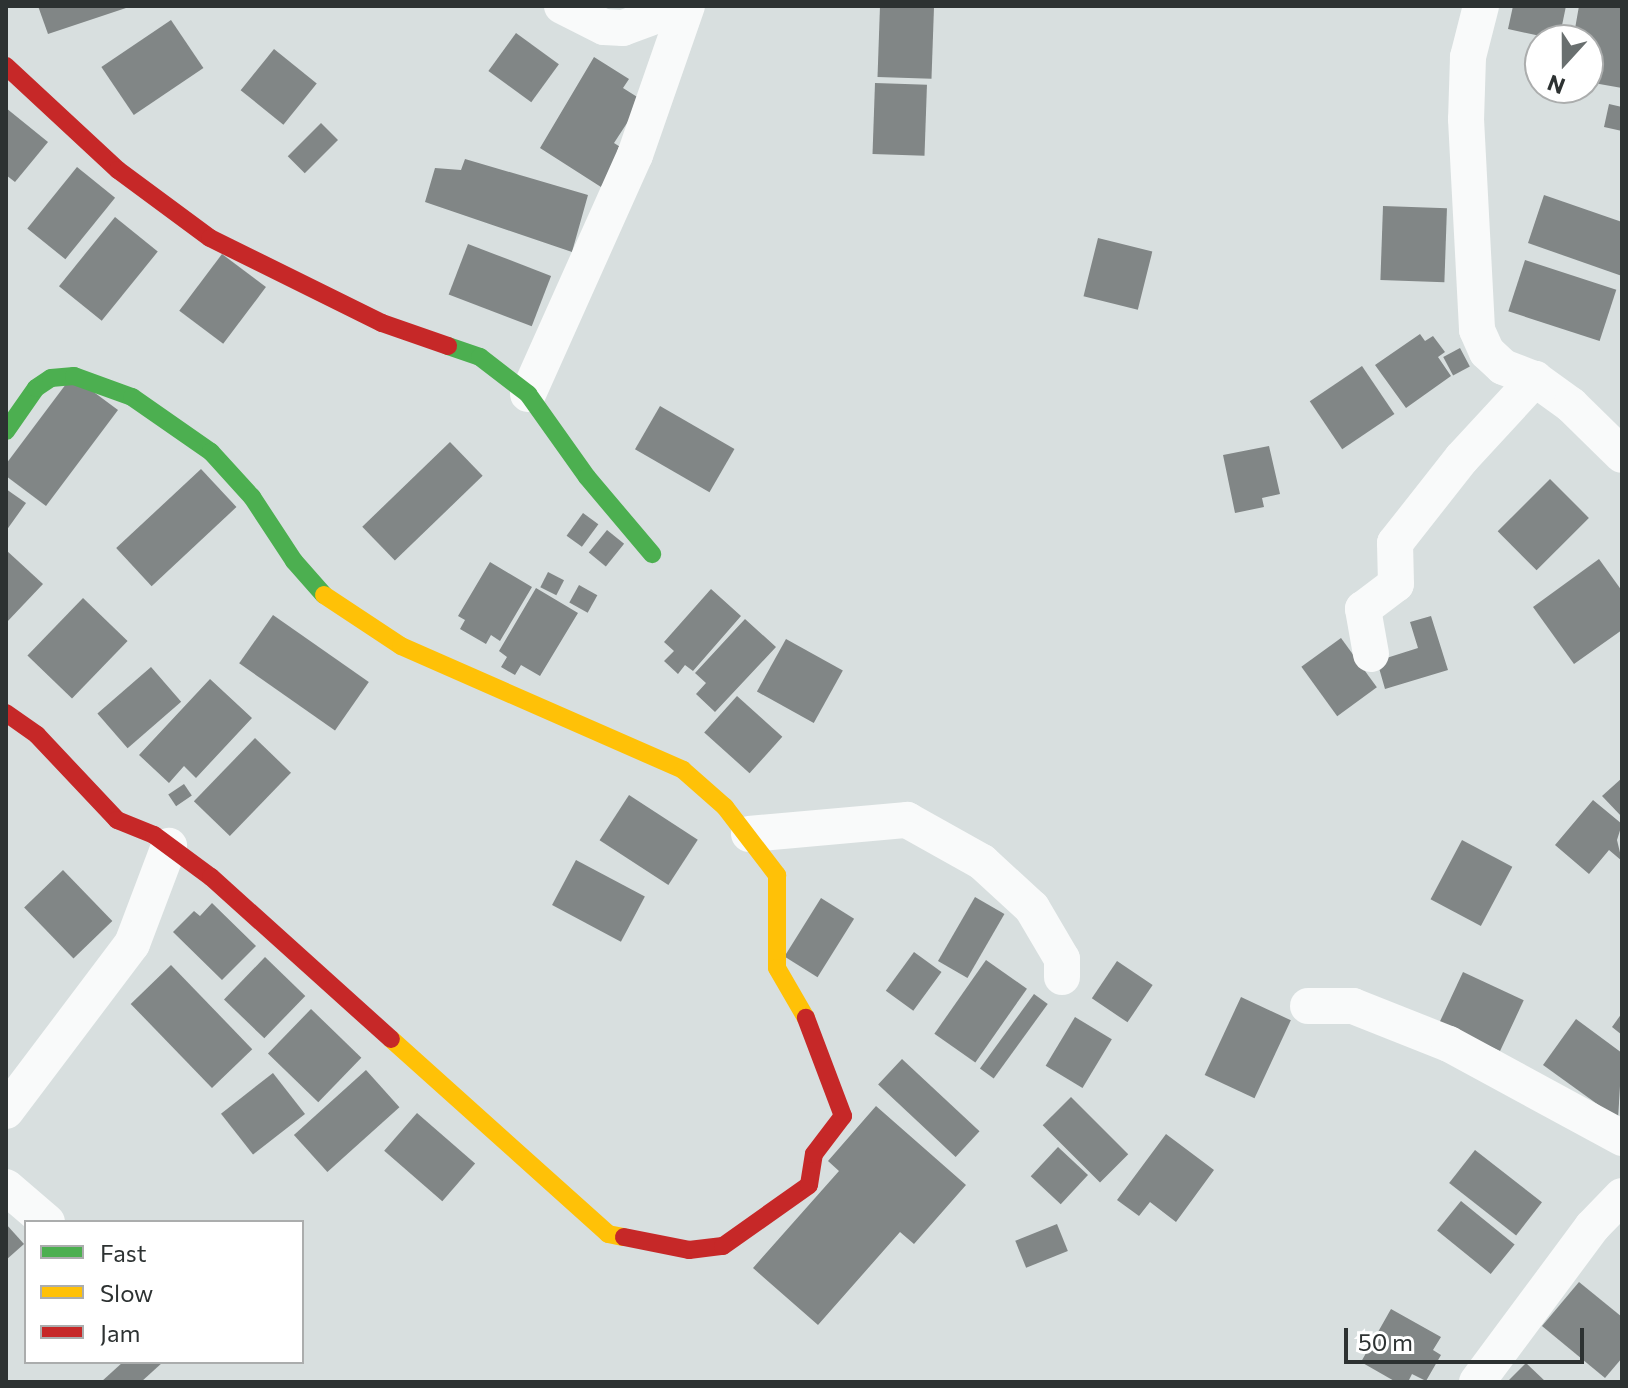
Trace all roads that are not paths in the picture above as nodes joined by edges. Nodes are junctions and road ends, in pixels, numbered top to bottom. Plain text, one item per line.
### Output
1 (562, 6) edge
2 (685, 6) edge
3 (1481, 6) edge
4 (6, 66) edge
5 (1535, 379) junction
6 (528, 394) junction
7 (6, 431) edge
8 (1622, 455) edge
9 (652, 554) dead end
10 (1371, 654) dead end
11 (6, 713) edge
12 (749, 834) junction
13 (169, 846) junction
14 (1062, 977) dead end
15 (1308, 1006) dead end
16 (6, 1111) edge
17 (1622, 1138) edge
18 (6, 1187) edge
19 (1622, 1196) edge
20 (45, 1220) edge
21 (1477, 1382) edge

1 - 2 street
2 - 6 street
3 - 5 street
4 - 6 street
5 - 8 street
5 - 10 street
6 - 9 street
7 - 12 street
11 - 13 street
12 - 13 street
12 - 14 street
13 - 16 street
15 - 17 street
18 - 20 street
19 - 21 street

